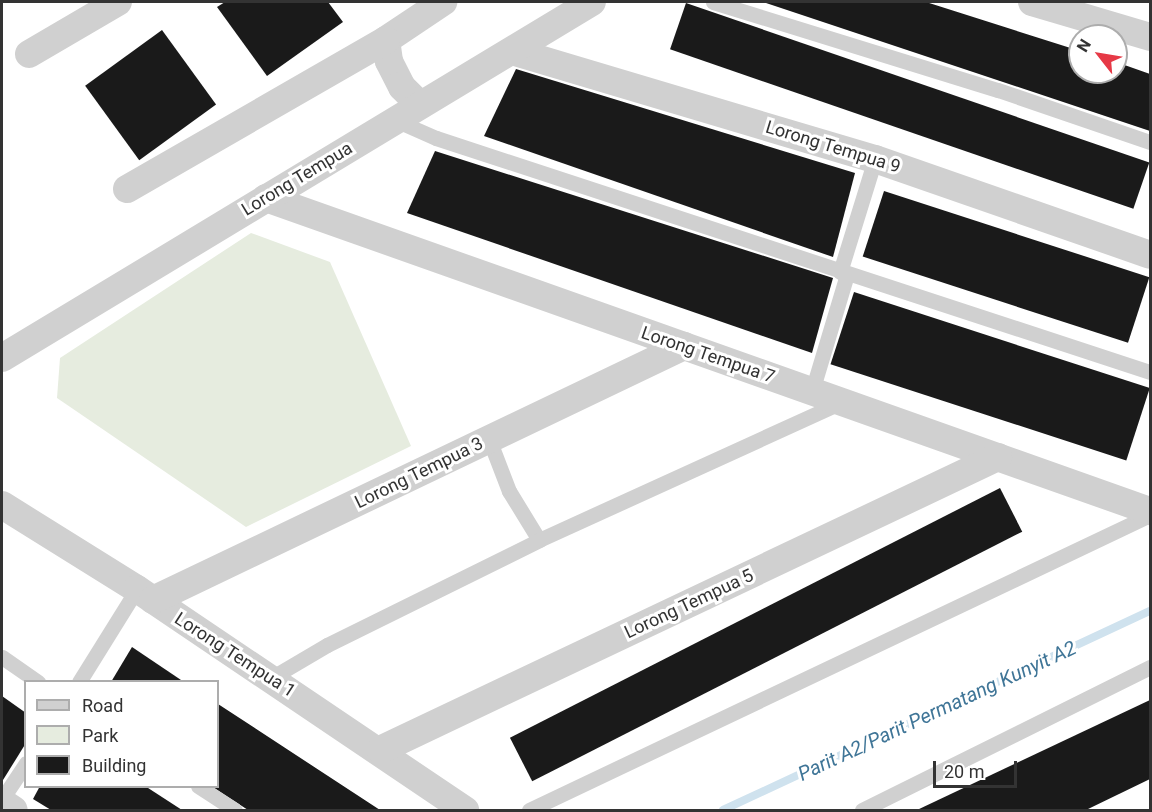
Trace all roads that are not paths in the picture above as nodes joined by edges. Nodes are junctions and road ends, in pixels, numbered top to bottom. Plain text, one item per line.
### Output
1 (118, 2) edge
2 (443, 2) edge
3 (592, 2) edge
4 (713, 2) edge
5 (1032, 2) edge
6 (1150, 37) edge
7 (386, 40) junction
8 (512, 51) junction
9 (29, 54) dead end
10 (420, 105) junction
11 (395, 120) junction
12 (1150, 142) edge
13 (875, 159) junction
14 (127, 189) dead end
15 (266, 198) junction
16 (1150, 255) edge
17 (844, 273) junction
18 (684, 346) junction
19 (2, 358) edge
20 (1150, 372) edge
21 (812, 391) junction
22 (842, 402) junction
23 (489, 439) junction
24 (998, 457) junction
25 (2, 505) edge
26 (1150, 513) edge
27 (539, 540) junction
28 (145, 595) junction
29 (2, 657) edge
30 (1150, 667) edge
31 (271, 678) junction
32 (36, 680) edge
33 (80, 680) edge
34 (380, 750) junction
35 (24, 766) edge
36 (201, 788) edge
37 (2, 800) edge
38 (14, 810) edge
39 (235, 810) edge
40 (465, 810) edge
41 (529, 810) edge
42 (862, 810) edge

1 - 9 street
2 - 7 street
3 - 8 street, Lorong Tempua
4 - 12 lane
5 - 6 street
7 - 10 street
7 - 14 street
8 - 10 street, Lorong Tempua
8 - 13 street, Lorong Tempua 9
10 - 11 street, Lorong Tempua
11 - 15 street, Lorong Tempua
11 - 17 lane
13 - 16 street, Lorong Tempua 9
13 - 17 lane
15 - 18 street, Lorong Tempua 7
15 - 19 street, Lorong Tempua
17 - 20 lane
17 - 21 lane
18 - 21 street, Lorong Tempua 7
18 - 23 street, Lorong Tempua 3
21 - 22 street, Lorong Tempua 7
22 - 24 street, Lorong Tempua 7
22 - 27 lane
23 - 27 lane
23 - 28 street, Lorong Tempua 3
24 - 26 street, Lorong Tempua 7
24 - 34 street, Lorong Tempua 5
25 - 28 street, Lorong Tempua 1
26 - 41 lane
27 - 31 lane
28 - 31 street, Lorong Tempua 1
28 - 33 lane
29 - 32 lane
30 - 42 lane
31 - 34 street, Lorong Tempua 1
34 - 40 street, Lorong Tempua 1
35 - 37 lane
36 - 39 lane
37 - 38 street

